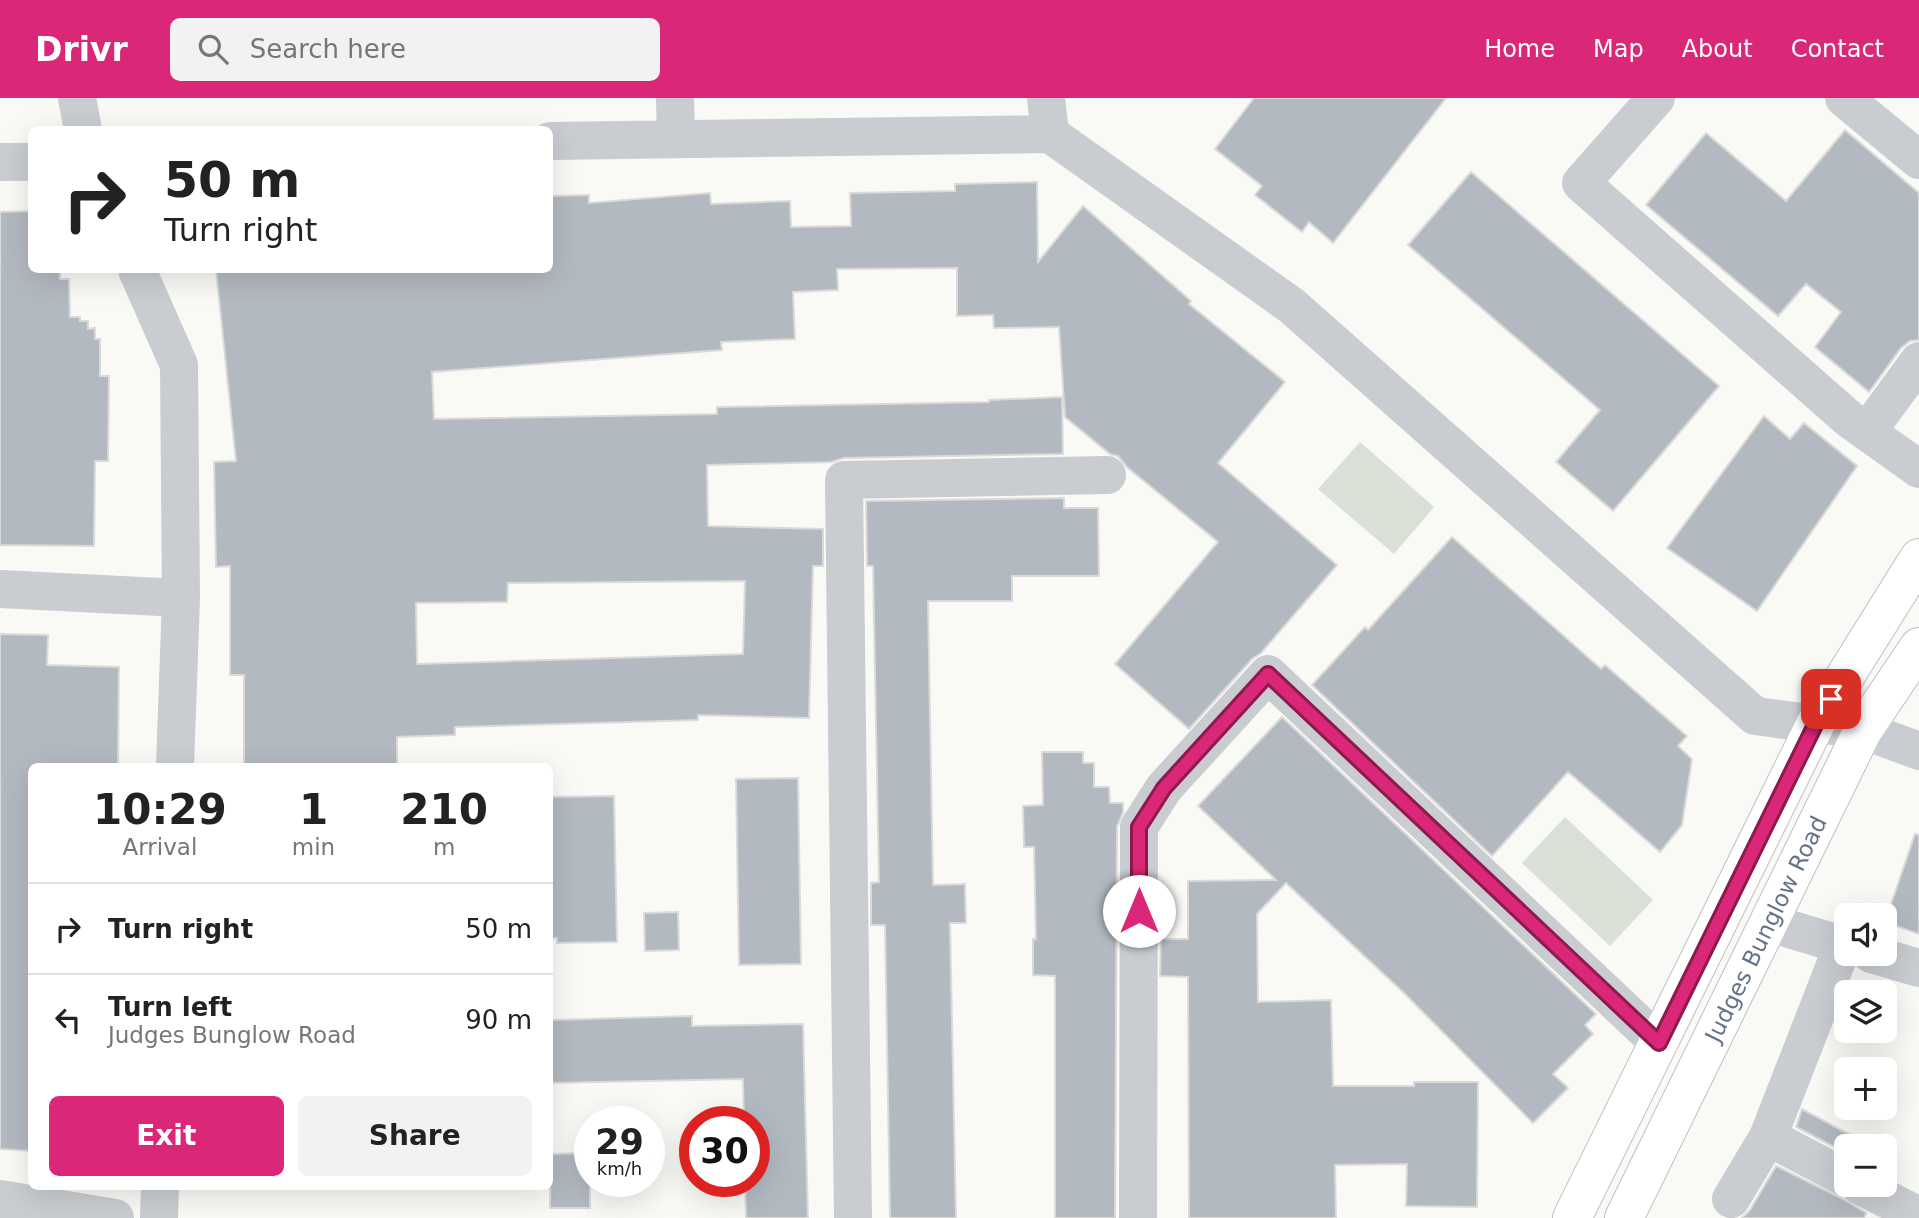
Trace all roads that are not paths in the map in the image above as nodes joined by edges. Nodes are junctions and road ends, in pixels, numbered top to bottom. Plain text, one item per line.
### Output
1 (77, 98) edge
2 (675, 98) edge
3 (1656, 98) edge
4 (1844, 98) edge
5 (1048, 116) edge
6 (82, 126) edge
7 (676, 139) junction
8 (553, 142) edge
9 (1919, 160) edge
10 (0, 162) edge
11 (28, 162) edge
12 (138, 273) edge
13 (1919, 361) edge
14 (1867, 432) junction
15 (1919, 469) edge
16 (1107, 475) dead end
17 (1919, 558) edge
18 (0, 589) edge
19 (181, 598) junction
20 (1919, 647) edge
21 (1816, 723) junction
22 (1863, 730) junction
23 (1919, 751) edge
24 (176, 763) edge
25 (1769, 923) junction
26 (1834, 942) edge
27 (1897, 961) edge
28 (1846, 966) edge
29 (1919, 968) edge
30 (1659, 1043) junction
31 (1768, 1137) junction
32 (1834, 1172) edge
33 (160, 1190) edge
34 (1882, 1197) edge
35 (0, 1199) edge
36 (1731, 1199) dead end
37 (1919, 1216) edge
38 (115, 1218) edge
39 (159, 1218) edge
40 (853, 1218) edge
41 (1138, 1218) edge
42 (1572, 1218) edge
43 (1624, 1218) edge

1 - 6 street
2 - 7 street
3 - 14 street
4 - 9 street
5 - 7 street
5 - 21 street
7 - 8 street
10 - 11 street
12 - 19 street
13 - 14 street
14 - 15 street
16 - 40 street
17 - 21 main road, Judges Bunglow Road
18 - 19 street
19 - 24 street
20 - 22 main road, Judges Bunglow Road
21 - 22 street
21 - 30 main road, Judges Bunglow Road
22 - 23 street
22 - 25 main road, Judges Bunglow Road
25 - 26 street
25 - 43 main road, Judges Bunglow Road
27 - 29 street
28 - 31 street
30 - 41 street
30 - 42 main road, Judges Bunglow Road
31 - 32 street
31 - 36 street
33 - 39 street
34 - 37 street
35 - 38 street

